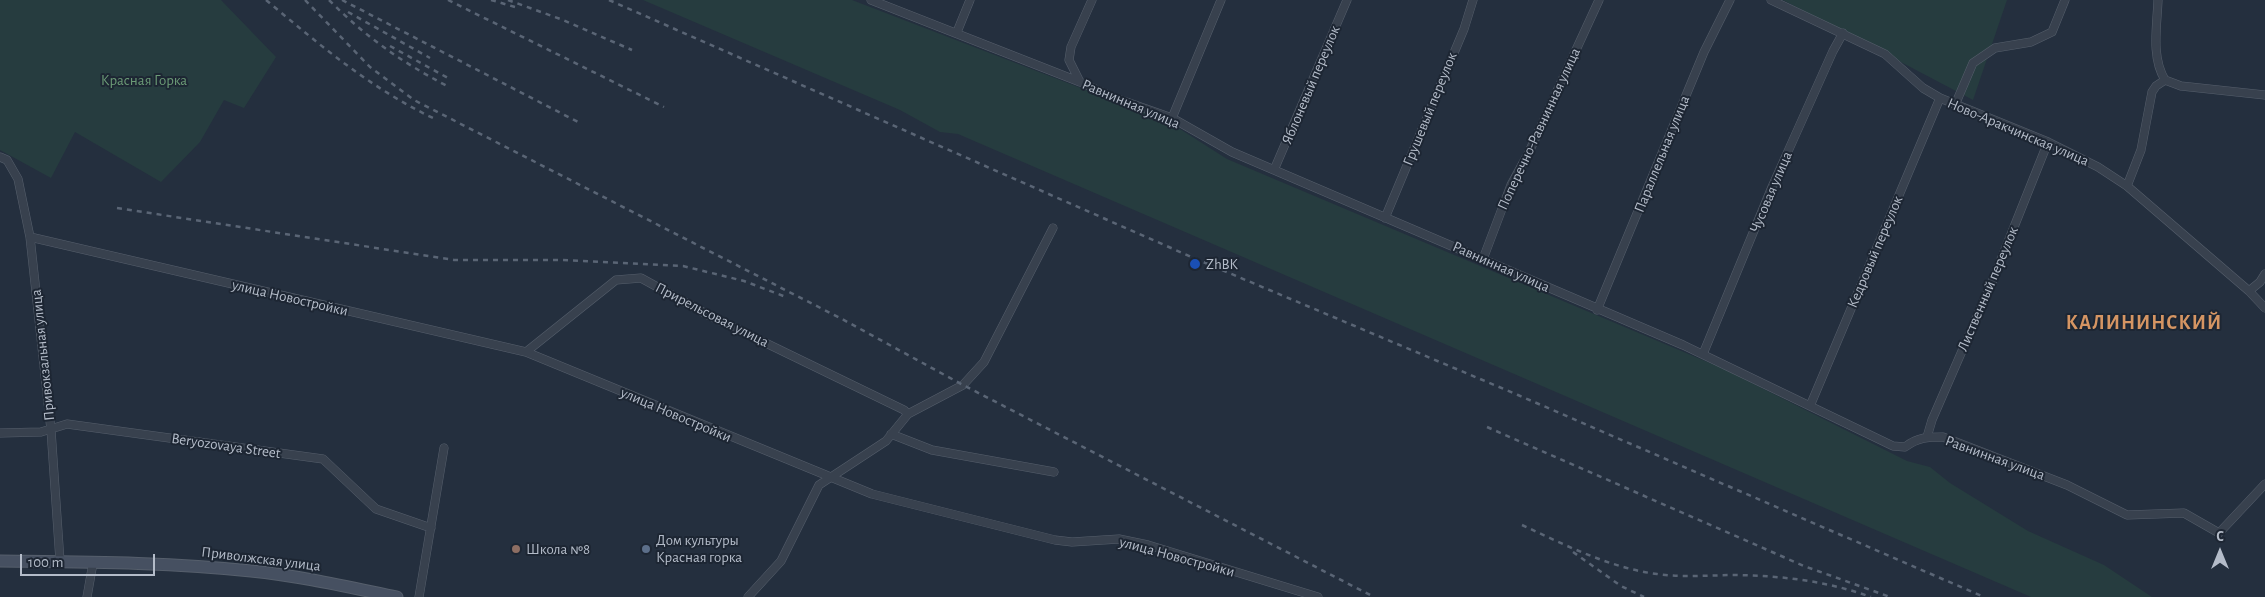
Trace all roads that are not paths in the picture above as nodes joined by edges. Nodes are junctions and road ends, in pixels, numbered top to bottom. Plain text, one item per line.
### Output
1 (871, 0) edge
2 (970, 0) edge
3 (1092, 0) edge
4 (1221, 0) edge
5 (1347, 0) edge
6 (1473, 0) edge
7 (1598, 0) edge
8 (1730, 0) edge
9 (1771, 0) edge
10 (2065, 0) edge
11 (2158, 0) edge
12 (957, 32) junction
13 (1843, 33) junction
14 (2165, 80) junction
15 (1080, 82) junction
16 (2265, 94) edge
17 (1940, 98) junction
18 (1955, 105) junction
19 (1172, 118) junction
20 (2048, 142) junction
21 (0, 157) edge
22 (1274, 170) junction
23 (2127, 186) junction
24 (1385, 218) junction
25 (1053, 228) dead end
26 (30, 237) junction
27 (1483, 258) junction
28 (2265, 274) edge
29 (2249, 291) junction
30 (2265, 308) edge
31 (1597, 310) junction
32 (526, 352) junction
33 (1703, 354) junction
34 (1810, 406) junction
35 (908, 414) junction
36 (51, 430) junction
37 (0, 433) edge
38 (891, 434) junction
39 (1927, 436) junction
40 (444, 448) dead end
41 (1054, 472) dead end
42 (830, 479) junction
43 (2265, 484) edge
44 (431, 528) junction
45 (0, 560) edge
46 (60, 561) junction
47 (93, 563) junction
48 (87, 597) edge
49 (397, 597) edge
50 (419, 597) edge
51 (748, 597) edge
52 (1318, 597) edge

1 - 12 street, Равнинная улица
2 - 12 street
3 - 15 street
4 - 19 street
5 - 22 street, Яблоневый переулок
6 - 24 street, Грушевый переулок
7 - 27 street, Поперечно-Равнинная улица
8 - 31 street, Параллельная улица
9 - 13 street, Ново-Аракчинская улица
10 - 18 street
11 - 14 street
12 - 15 street, Равнинная улица
13 - 17 street, Ново-Аракчинская улица
13 - 33 street, Чусовая улица
14 - 16 street
14 - 23 street
15 - 19 street, Равнинная улица
17 - 18 street, Ново-Аракчинская улица
17 - 34 street, Кедровый переулок
18 - 20 street, Ново-Аракчинская улица
19 - 22 street, Равнинная улица
20 - 23 street, Ново-Аракчинская улица
20 - 39 street, Лиственный переулок
21 - 26 street, Привокзальная улица
22 - 24 street, Равнинная улица
23 - 29 street, Ново-Аракчинская улица
24 - 27 street, Равнинная улица
25 - 35 street
26 - 32 street, улица Новостройки
26 - 36 street, Привокзальная улица
27 - 31 street, Равнинная улица
28 - 29 street
29 - 30 street, Ново-Аракчинская улица
31 - 33 street, Равнинная улица
32 - 35 street, Прирельсовая улица
32 - 42 street, улица Новостройки
33 - 34 street, Равнинная улица
34 - 39 street, Равнинная улица
35 - 38 street
36 - 37 street, Beryozovaya Street
36 - 44 street, Beryozovaya Street
36 - 46 street, Привокзальная улица
38 - 41 street
38 - 42 street
39 - 43 street, Равнинная улица
40 - 44 street
42 - 51 street
42 - 52 street, улица Новостройки
44 - 50 street
45 - 46 main road, Приволжская улица
46 - 47 main road, Приволжская улица
47 - 48 street
47 - 49 main road, Приволжская улица

